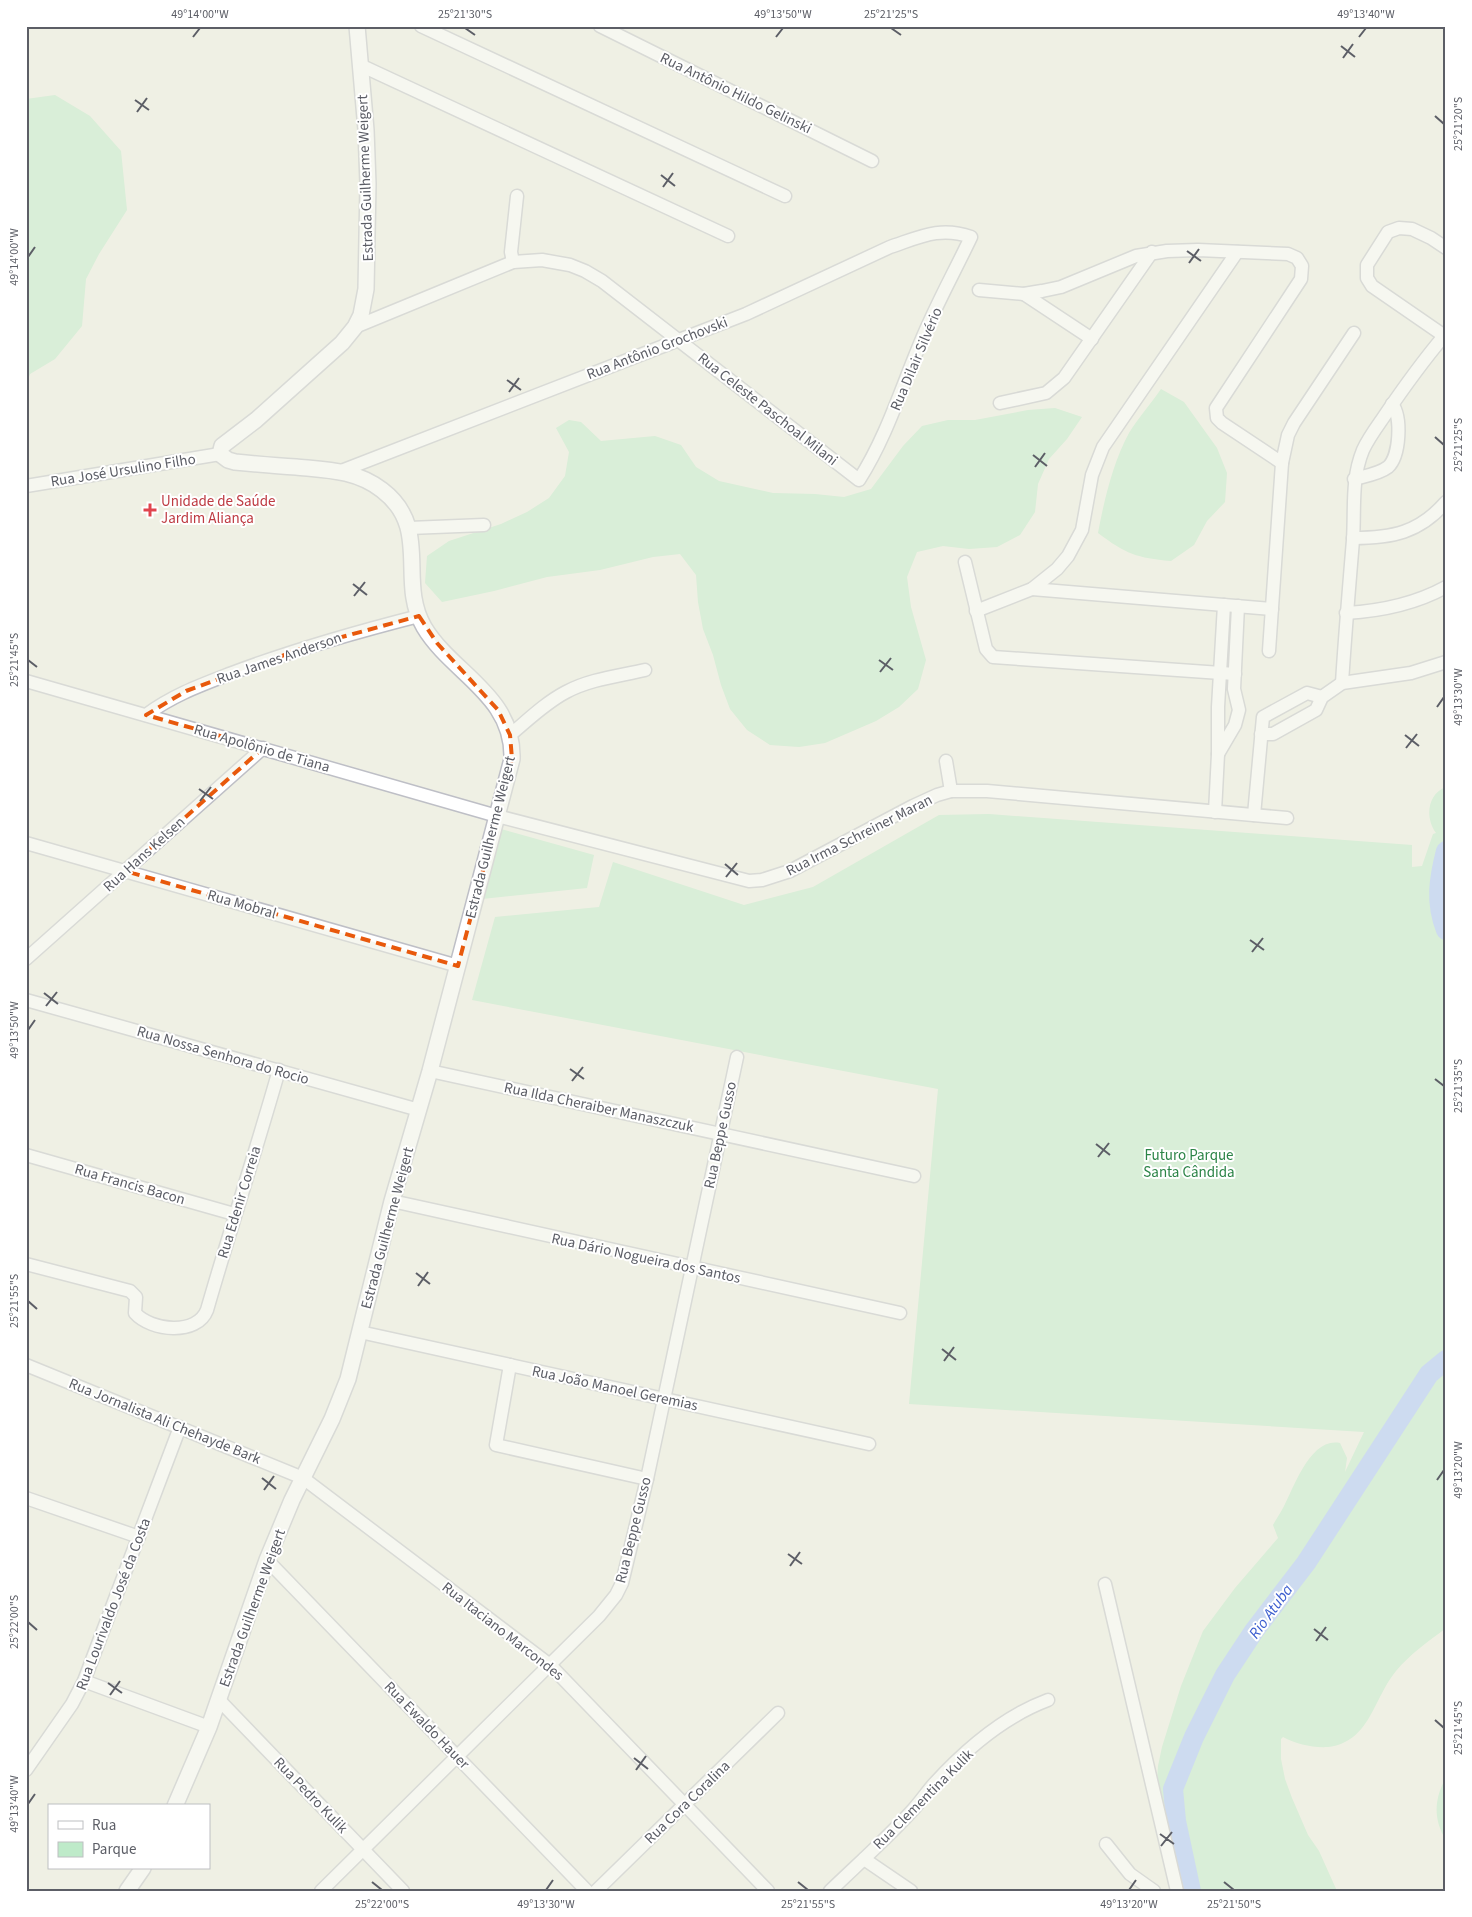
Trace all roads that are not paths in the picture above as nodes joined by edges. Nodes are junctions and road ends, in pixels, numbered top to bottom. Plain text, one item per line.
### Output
1 (356, 26) edge
2 (421, 26) edge
3 (600, 26) edge
4 (360, 66) junction
5 (872, 161) dead end
6 (517, 196) dead end
7 (785, 196) dead end
8 (728, 236) dead end
9 (971, 237) joint
10 (1446, 248) edge
11 (1152, 252) junction
12 (1237, 252) junction
13 (513, 262) junction
14 (979, 290) dead end
15 (1024, 294) junction
16 (355, 327) junction
17 (1354, 333) dead end
18 (1445, 336) edge
19 (1092, 339) junction
20 (678, 340) junction
21 (1000, 403) dead end
22 (1392, 404) junction
23 (220, 454) junction
24 (1282, 463) junction
25 (341, 471) junction
26 (1354, 479) junction
27 (859, 480) joint
28 (26, 486) edge
29 (1446, 502) edge
30 (484, 525) dead end
31 (409, 528) junction
32 (1353, 538) junction
33 (964, 562) dead end
34 (1446, 587) edge
35 (1032, 589) junction
36 (1224, 605) junction
37 (1238, 606) junction
38 (1272, 609) junction
39 (976, 611) junction
40 (1346, 613) junction
41 (419, 616) junction
42 (1269, 651) dead end
43 (1446, 662) edge
44 (645, 670) dead end
45 (1220, 673) junction
46 (1235, 674) junction
47 (26, 681) edge
48 (1342, 683) junction
49 (1322, 696) junction
50 (1218, 714) junction
51 (146, 715) junction
52 (1238, 718) junction
53 (1261, 734) junction
54 (510, 735) junction
55 (263, 748) junction
56 (1218, 754) junction
57 (946, 761) dead end
58 (951, 791) junction
59 (1215, 812) junction
60 (498, 816) junction
61 (1254, 816) junction
62 (1287, 818) dead end
63 (26, 843) edge
64 (125, 871) junction
65 (26, 959) edge
66 (458, 966) junction
67 (26, 1000) edge
68 (737, 1056) dead end
69 (278, 1070) junction
70 (430, 1071) junction
71 (419, 1110) junction
72 (721, 1134) junction
73 (26, 1155) edge
74 (914, 1176) dead end
75 (392, 1202) junction
76 (234, 1214) junction
77 (26, 1264) edge
78 (692, 1268) junction
79 (900, 1313) dead end
80 (360, 1332) junction
81 (26, 1365) edge
82 (510, 1365) junction
83 (664, 1399) junction
84 (180, 1427) junction
85 (869, 1444) dead end
86 (303, 1478) junction
87 (647, 1479) junction
88 (26, 1498) edge
89 (139, 1537) junction
90 (267, 1560) junction
91 (1105, 1584) dead end
92 (550, 1665) junction
93 (84, 1681) junction
94 (219, 1700) junction
95 (1048, 1700) dead end
96 (778, 1713) dead end
97 (209, 1727) junction
98 (457, 1756) junction
99 (26, 1770) edge
100 (176, 1804) edge
101 (685, 1804) junction
102 (1106, 1844) dead end
103 (363, 1849) junction
104 (864, 1858) junction
105 (142, 1870) edge
106 (127, 1891) edge
107 (321, 1891) edge
108 (402, 1891) edge
109 (587, 1891) edge
110 (596, 1891) edge
111 (768, 1891) edge
112 (830, 1891) edge
113 (911, 1891) edge
114 (1154, 1891) edge
115 (1177, 1891) edge

1 - 4 street, Estrada Guilherme Weigert
2 - 7 street
3 - 5 street, Rua Antônio Hildo Gelinski
4 - 8 street
4 - 16 street, Estrada Guilherme Weigert
6 - 13 street
9 - 20 street, Rua Antônio Grochovski
9 - 27 street, Rua Dilair Silvério
10 - 18 street
11 - 12 street
11 - 15 street
11 - 19 street
12 - 24 street
12 - 35 street
13 - 16 street, Rua Celeste Paschoal Milani
13 - 20 street, Rua Celeste Paschoal Milani
14 - 15 street
15 - 19 street
16 - 23 street, Estrada Guilherme Weigert
17 - 24 street
18 - 22 street
19 - 21 street
20 - 25 street, Rua Antônio Grochovski
20 - 27 street, Rua Celeste Paschoal Milani
22 - 26 street
22 - 26 street
23 - 25 street, Estrada Guilherme Weigert
23 - 28 street, Rua José Ursulino Filho
24 - 38 street
25 - 31 street, Estrada Guilherme Weigert
26 - 32 street
29 - 32 street
30 - 31 street
31 - 41 street, Estrada Guilherme Weigert
32 - 40 street
33 - 39 street
34 - 40 street
35 - 36 street
35 - 39 street
36 - 37 street
36 - 45 street
37 - 38 street
37 - 46 street
38 - 42 street
39 - 45 street
40 - 48 street
41 - 51 street, Rua James Anderson
41 - 54 street, Estrada Guilherme Weigert
43 - 48 street
44 - 54 street
45 - 46 street
45 - 50 street
46 - 52 street
47 - 51 street, Rua Apolônio de Tiana
48 - 49 street
49 - 53 street
49 - 53 street
50 - 52 street
50 - 56 street
51 - 55 street, Rua Apolônio de Tiana
52 - 56 street
53 - 61 street
54 - 60 street, Estrada Guilherme Weigert
55 - 60 street, Rua Apolônio de Tiana
55 - 64 street, Rua Hans Kelsen
56 - 59 street
57 - 58 street
58 - 59 street, Rua Irma Schreiner Maran
58 - 60 street, Rua Irma Schreiner Maran
59 - 61 street, Rua Irma Schreiner Maran
60 - 66 street, Estrada Guilherme Weigert
61 - 62 street, Rua Irma Schreiner Maran
63 - 64 street, Rua Mobral
64 - 65 street, Rua Hans Kelsen
64 - 66 street, Rua Mobral
66 - 70 street, Estrada Guilherme Weigert
67 - 69 street, Rua Nossa Senhora do Rocio
68 - 72 street, Rua Beppe Gusso
69 - 71 street, Rua Nossa Senhora do Rocio
69 - 76 street, Rua Edenir Correia
70 - 71 street, Estrada Guilherme Weigert
70 - 72 street, Rua Ilda Cheraiber Manaszczuk
71 - 75 street, Estrada Guilherme Weigert
72 - 74 street, Rua Ilda Cheraiber Manaszczuk
72 - 78 street, Rua Beppe Gusso
73 - 76 street, Rua Francis Bacon
75 - 78 street, Rua Dário Nogueira dos Santos
75 - 80 street, Estrada Guilherme Weigert
76 - 77 street, Rua Edenir Correia
78 - 79 street, Rua Dário Nogueira dos Santos
78 - 83 street, Rua Beppe Gusso
80 - 82 street, Rua João Manoel Geremias
80 - 86 street, Estrada Guilherme Weigert
81 - 84 street, Rua Jornalista Ali Chehayde Bark
82 - 83 street, Rua João Manoel Geremias
82 - 87 street
83 - 85 street, Rua João Manoel Geremias
83 - 87 street, Rua Beppe Gusso
84 - 86 street, Rua Jornalista Ali Chehayde Bark
84 - 89 street, Rua Lourivaldo José da Costa
86 - 90 street, Estrada Guilherme Weigert
86 - 92 street, Rua Itaciano Marcondes
87 - 92 street, Rua Beppe Gusso
88 - 89 street
89 - 93 street, Rua Lourivaldo José da Costa
90 - 94 street, Estrada Guilherme Weigert
90 - 98 street, Rua Ewaldo Hauer
91 - 115 street
92 - 98 street, Rua Beppe Gusso
92 - 101 street, Rua Itaciano Marcondes
93 - 97 street
93 - 99 street, Rua Lourivaldo José da Costa
94 - 97 street, Estrada Guilherme Weigert
94 - 103 street, Rua Pedro Kulik
95 - 104 street, Rua Clementina Kulik
96 - 101 street, Rua Cora Coralina
97 - 100 street, Estrada Guilherme Weigert
98 - 103 street, Rua Beppe Gusso
98 - 109 street, Rua Ewaldo Hauer
101 - 110 street, Rua Cora Coralina
101 - 111 street, Rua Itaciano Marcondes
102 - 114 street
103 - 107 street, Rua Beppe Gusso
103 - 108 street, Rua Pedro Kulik
104 - 112 street, Rua Clementina Kulik
104 - 113 street
105 - 106 street

